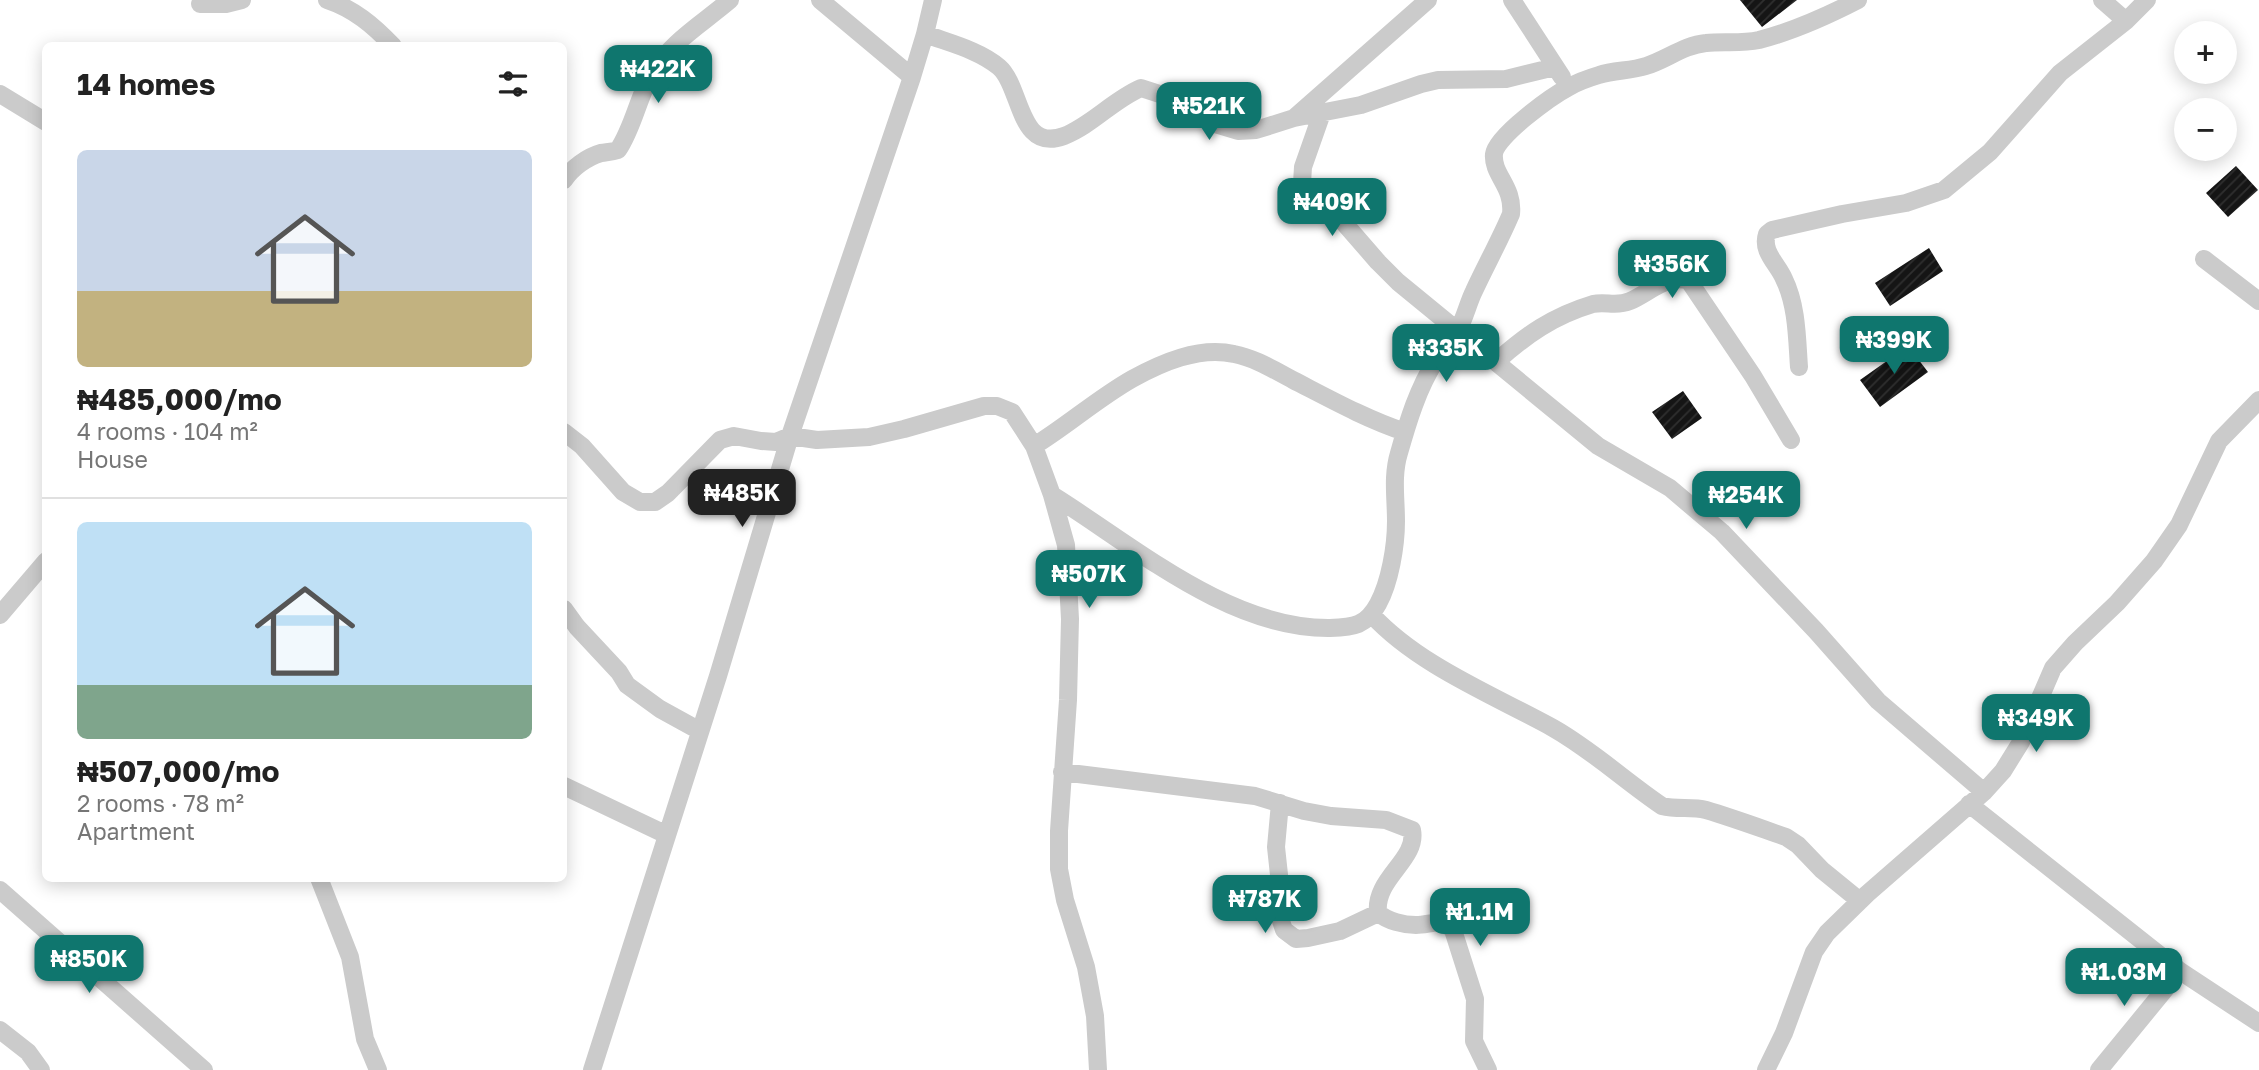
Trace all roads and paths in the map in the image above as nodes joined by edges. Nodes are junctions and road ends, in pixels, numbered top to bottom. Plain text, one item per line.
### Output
1 (242, 0) edge
2 (327, 0) edge
3 (730, 0) edge
4 (820, 0) edge
5 (933, 0) edge
6 (1428, 0) edge
7 (1512, 0) edge
8 (1858, 0) edge
9 (2102, 0) edge
10 (2147, 0) edge
11 (200, 4) dead end
12 (2126, 22) junction
13 (925, 34) junction
14 (389, 42) edge
15 (1555, 67) junction
16 (912, 77) junction
17 (1568, 87) junction
18 (0, 94) edge
19 (1322, 113) junction
20 (1294, 118) junction
21 (42, 120) edge
22 (567, 176) edge
23 (2204, 260) dead end
24 (2259, 301) edge
25 (1458, 329) junction
26 (1496, 362) junction
27 (1799, 367) dead end
28 (2259, 400) edge
29 (1405, 432) junction
30 (567, 434) edge
31 (790, 436) junction
32 (1791, 440) dead end
33 (1034, 446) junction
34 (1052, 495) junction
35 (42, 566) edge
36 (567, 613) edge
37 (0, 615) edge
38 (1371, 615) junction
39 (700, 731) junction
40 (1062, 772) junction
41 (567, 787) edge
42 (1984, 792) junction
43 (1280, 803) junction
44 (1969, 804) junction
45 (667, 835) junction
46 (321, 882) edge
47 (0, 890) edge
48 (1860, 901) junction
49 (1378, 913) junction
50 (2180, 971) junction
51 (2259, 1023) edge
52 (0, 1030) edge
53 (1102, 1066) edge
54 (41, 1070) edge
55 (204, 1070) edge
56 (378, 1070) edge
57 (592, 1070) edge
58 (1488, 1070) edge
59 (1766, 1070) edge
60 (2099, 1070) edge

1 - 11 street
2 - 14 street
3 - 22 street
4 - 16 street
5 - 13 street
6 - 20 street
7 - 15 street
8 - 17 street
9 - 12 street
10 - 12 street
12 - 27 street
13 - 16 street
13 - 20 street
15 - 17 street
15 - 19 street
16 - 31 street
17 - 25 street
18 - 21 street
19 - 20 street
19 - 25 street
23 - 24 street
25 - 26 street
25 - 29 street
26 - 32 street
26 - 42 street
28 - 42 street
29 - 33 street
29 - 38 street
30 - 31 street
31 - 33 street
31 - 39 street
33 - 34 street
34 - 38 street
34 - 40 street
35 - 37 street
36 - 39 street
38 - 48 street
39 - 45 street
40 - 43 street
40 - 53 street
41 - 45 street
42 - 44 street
43 - 49 street
43 - 49 street
44 - 48 street
44 - 50 street
45 - 57 street
46 - 56 street
47 - 55 street
48 - 59 street
49 - 58 street
50 - 51 street
50 - 60 street
52 - 54 street

